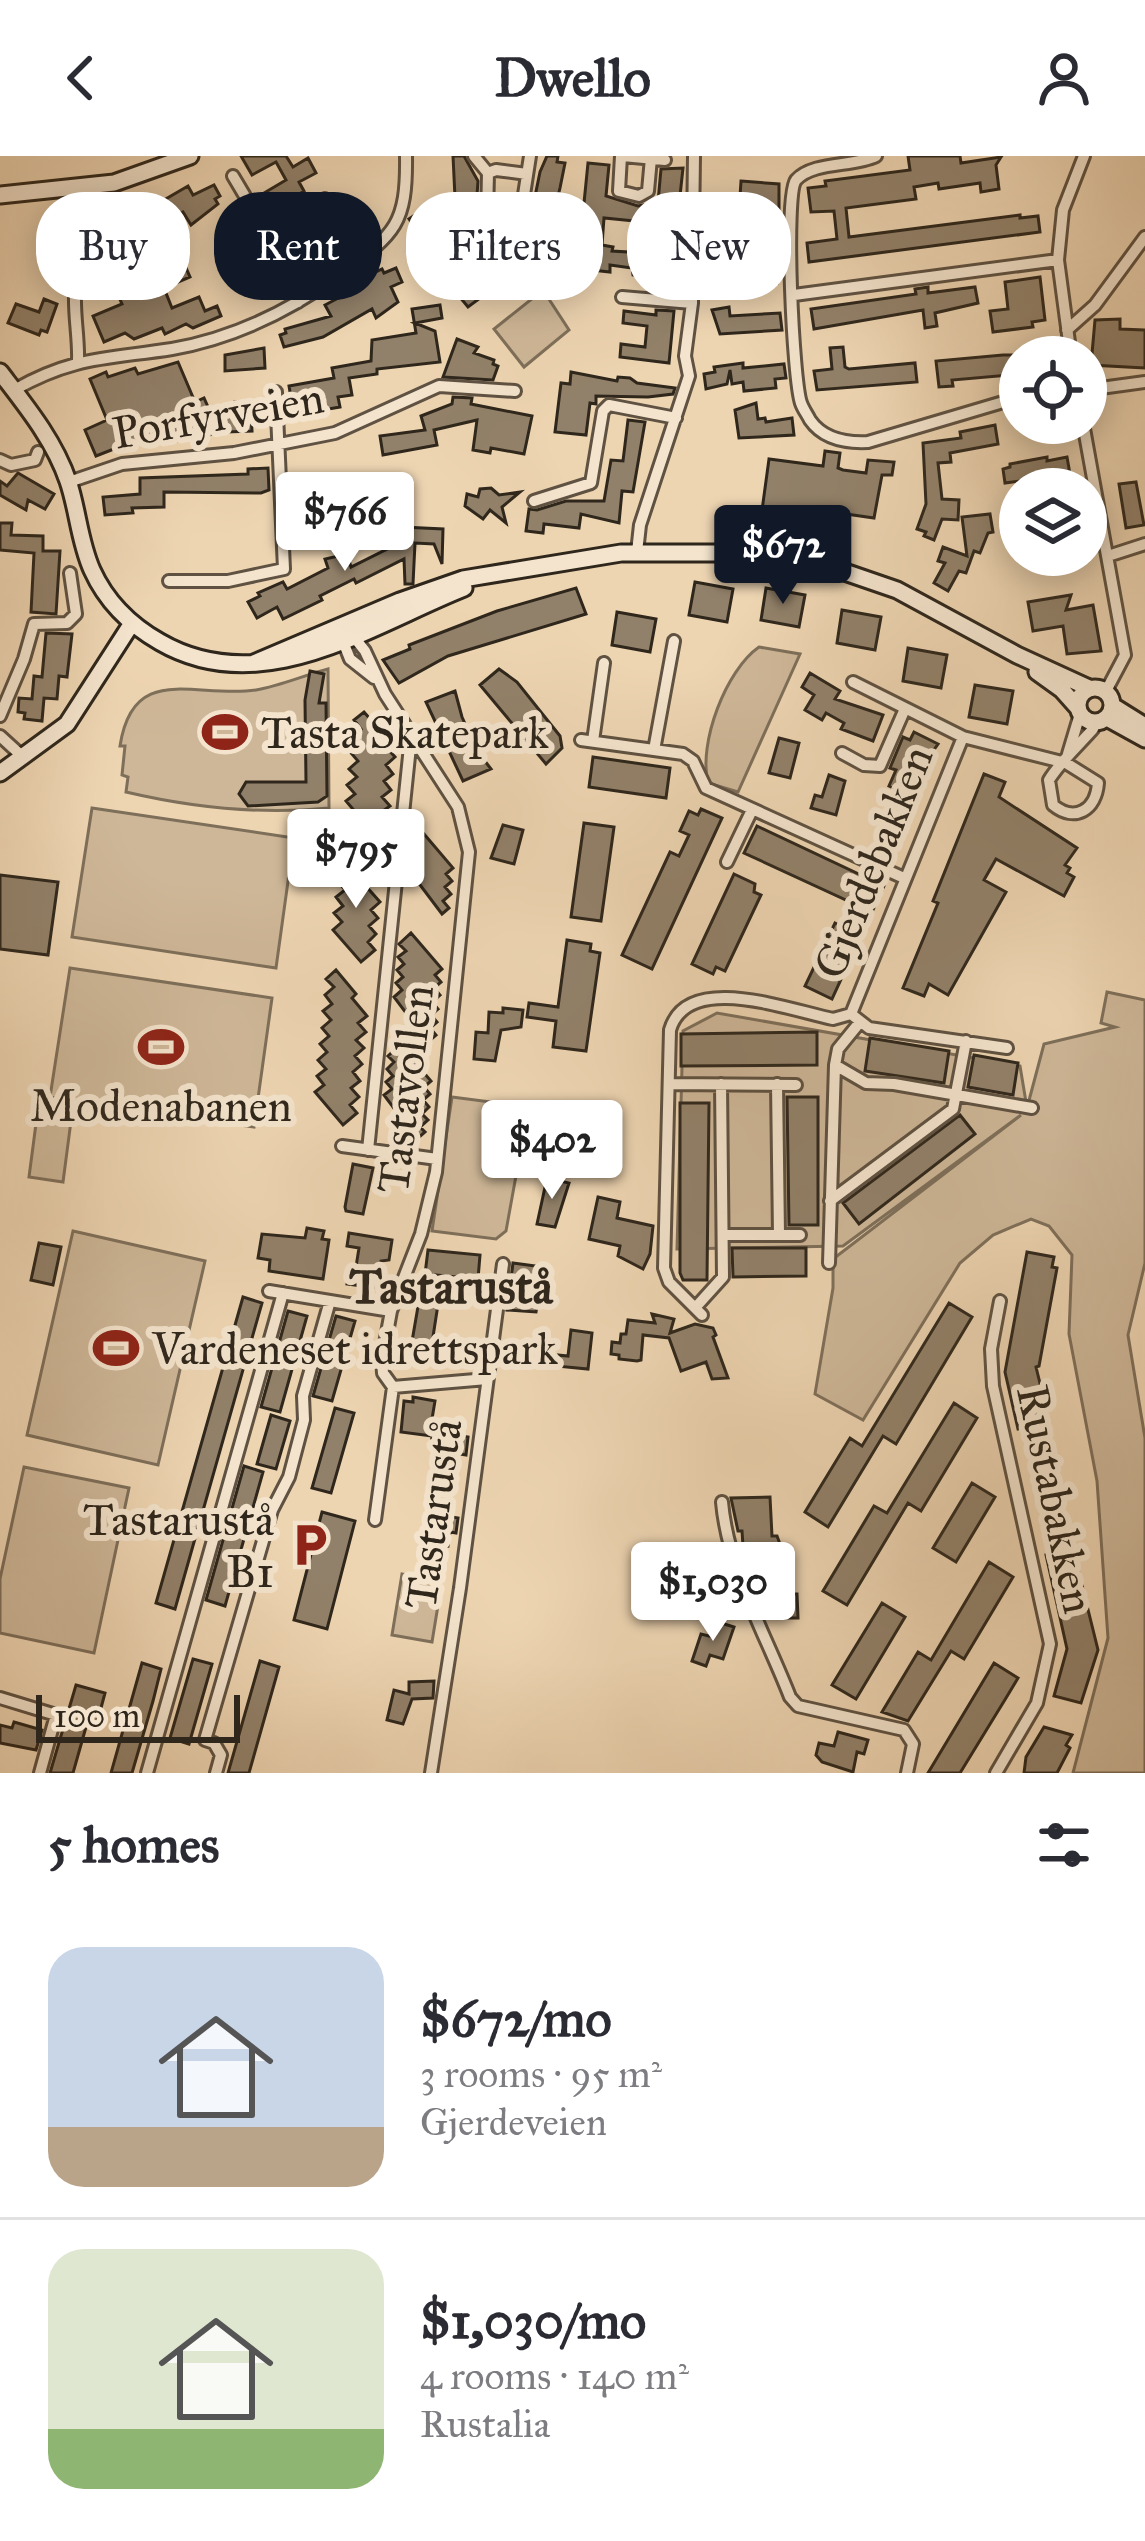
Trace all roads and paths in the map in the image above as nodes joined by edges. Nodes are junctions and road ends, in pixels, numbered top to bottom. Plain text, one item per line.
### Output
1 (190, 156) edge
2 (406, 156) edge
3 (474, 156) edge
4 (530, 156) edge
5 (622, 156) edge
6 (694, 156) edge
7 (876, 156) edge
8 (1084, 156) edge
9 (650, 158) edge
10 (665, 160) dead end
11 (488, 173) junction
12 (527, 174) junction
13 (233, 176) dead end
14 (242, 192) edge
15 (488, 192) edge
16 (524, 192) edge
17 (0, 195) edge
18 (1145, 237) edge
19 (1058, 260) junction
20 (794, 295) junction
21 (622, 297) dead end
22 (76, 300) edge
23 (298, 302) joint
24 (692, 303) junction
25 (1067, 330) junction
26 (1068, 336) edge
27 (78, 360) junction
28 (0, 372) edge
29 (1145, 382) edge
30 (1107, 387) edge
31 (14, 390) junction
32 (515, 391) dead end
33 (276, 392) dead end
34 (999, 403) edge
35 (676, 418) junction
36 (1087, 444) edge
37 (279, 447) junction
38 (38, 452) dead end
39 (0, 460) edge
40 (69, 482) junction
41 (534, 501) dead end
42 (1145, 544) edge
43 (637, 552) junction
44 (1108, 556) junction
45 (70, 573) dead end
46 (169, 581) dead end
47 (132, 623) junction
48 (346, 634) junction
49 (674, 641) dead end
50 (604, 663) dead end
51 (853, 682) dead end
52 (1095, 707) junction
53 (904, 711) junction
54 (0, 716) edge
55 (1145, 726) edge
56 (0, 736) edge
57 (411, 737) junction
58 (963, 737) junction
59 (1145, 739) edge
60 (654, 749) junction
61 (842, 753) dead end
62 (22, 757) junction
63 (1066, 763) junction
64 (0, 773) edge
65 (752, 810) junction
66 (727, 862) dead end
67 (904, 878) junction
68 (855, 1018) junction
69 (966, 1041) junction
70 (1006, 1048) dead end
71 (835, 1065) junction
72 (670, 1084) junction
73 (721, 1084) junction
74 (777, 1084) junction
75 (796, 1085) dead end
76 (956, 1095) junction
77 (1032, 1108) dead end
78 (342, 1146) dead end
79 (368, 1150) junction
80 (437, 1159) junction
81 (830, 1201) junction
82 (800, 1234) dead end
83 (723, 1235) junction
84 (779, 1235) junction
85 (503, 1264) dead end
86 (829, 1264) dead end
87 (269, 1292) dead end
88 (283, 1293) junction
89 (330, 1301) junction
90 (1000, 1301) dead end
91 (391, 1311) junction
92 (488, 1379) junction
93 (393, 1387) junction
94 (722, 1502) dead end
95 (375, 1520) dead end
96 (0, 1698) edge
97 (40, 1773) edge
98 (147, 1773) edge
99 (216, 1773) edge
100 (431, 1773) edge
101 (907, 1773) edge
102 (996, 1773) edge

1 - 17 main road
2 - 23 street
3 - 11 street
4 - 12 street
5 - 9 street
5 - 9 street
6 - 24 street
7 - 20 street
8 - 19 street
9 - 10 street
11 - 12 street
11 - 15 street
12 - 16 street
13 - 14 street
18 - 25 street
19 - 20 street
19 - 25 street
20 - 34 street
21 - 24 street
22 - 27 street
23 - 27 street
24 - 35 street
25 - 26 street
27 - 31 street
28 - 31 main road
29 - 30 street
31 - 40 main road
32 - 37 street, Porfyrveien
33 - 37 street
35 - 41 street
35 - 43 street
36 - 44 street
37 - 40 street, Porfyrveien
37 - 46 street
38 - 39 street
40 - 47 main road
42 - 44 street
43 - 48 main road
43 - 52 main road
44 - 52 street
45 - 54 street
47 - 48 main road
47 - 62 main road
48 - 57 street, Tastavollen
49 - 60 street
50 - 60 street
51 - 53 street
52 - 55 main road
52 - 59 main road
52 - 63 street
53 - 58 street
53 - 61 street
56 - 62 street
57 - 79 street
57 - 80 street, Tastavollen
58 - 63 street
58 - 67 street, Gjerdebakken
60 - 65 street
62 - 64 main road
63 - 63 street
65 - 66 street
65 - 67 street
67 - 68 street, Gjerdebakken
68 - 69 street, Gjerdebakken
68 - 71 street, Gjerdebakken
68 - 72 street, Gjerdebakken
69 - 70 street, Gjerdebakken
69 - 76 street
71 - 76 street
71 - 81 street, Gjerdebakken
72 - 73 street
72 - 83 street, Gjerdebakken
73 - 74 street
73 - 83 street, Gjerdebakken
74 - 75 street
74 - 84 street
76 - 77 street
76 - 81 street
78 - 79 street
79 - 80 street
80 - 91 street, Tastavollen
81 - 86 street, Gjerdebakken
82 - 84 street
83 - 84 street
85 - 92 street, Tastarustå
87 - 88 street
88 - 89 street
88 - 98 street
89 - 91 street
89 - 99 street
90 - 102 street, Rustabakken
91 - 93 street, Tastavollen
92 - 93 street
92 - 100 street, Tastarustå
93 - 95 street, Tastavollen
94 - 101 street
96 - 97 street

